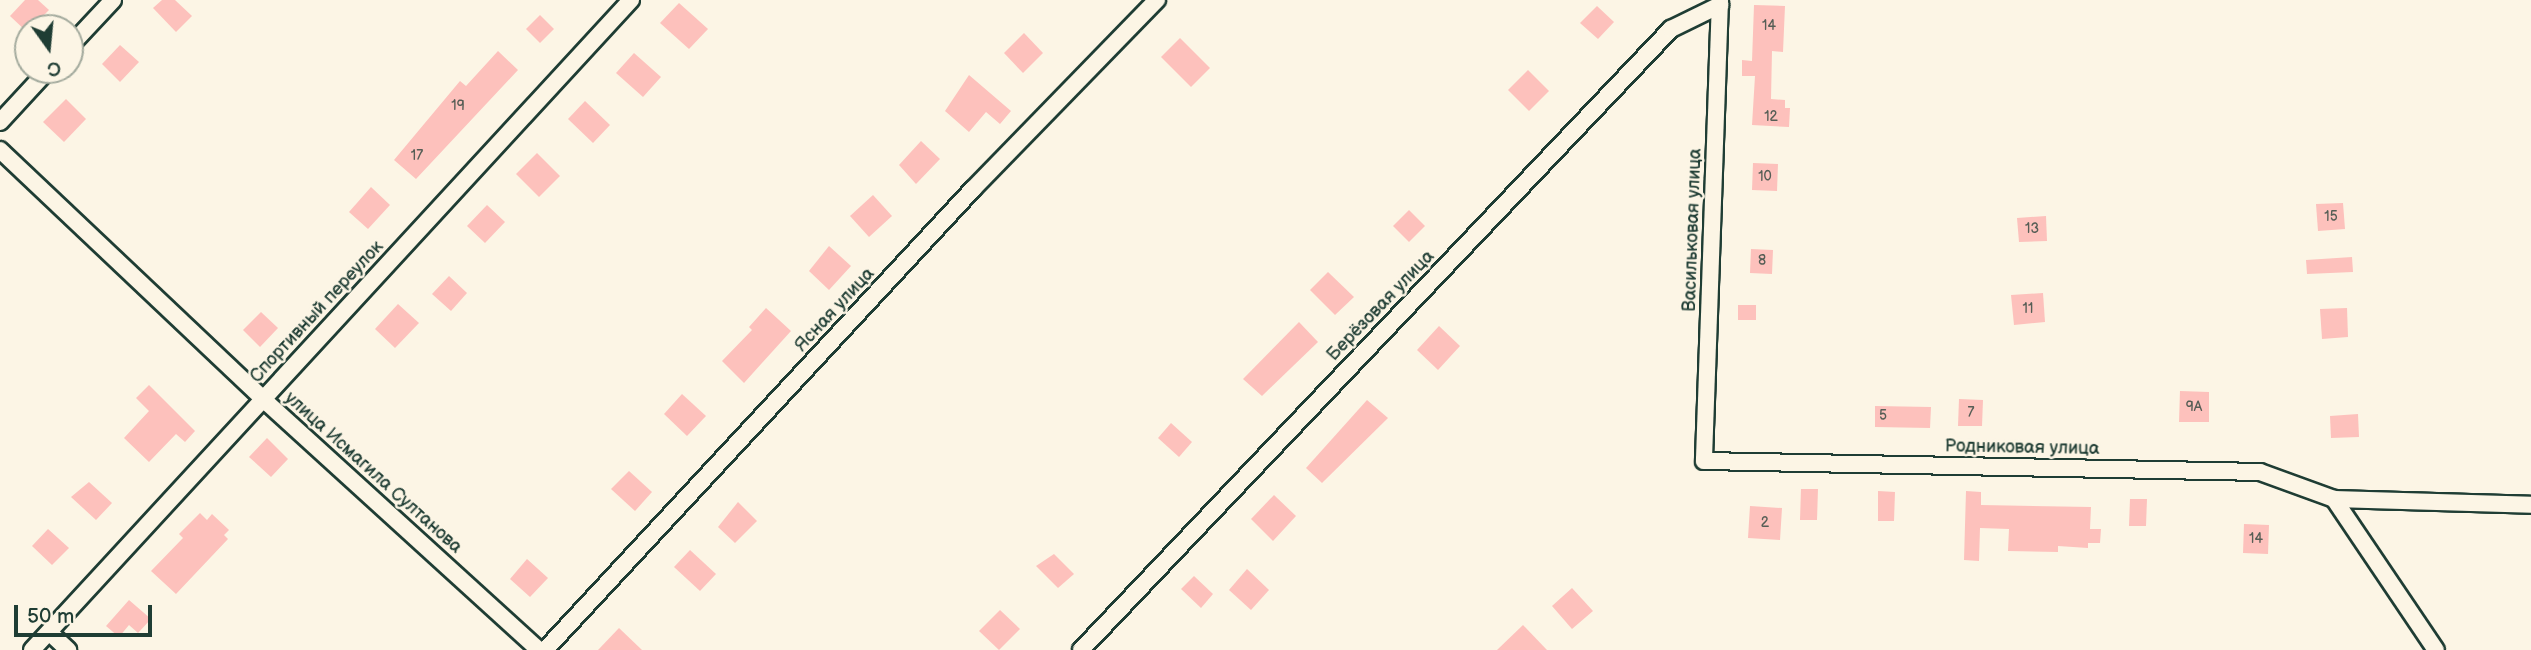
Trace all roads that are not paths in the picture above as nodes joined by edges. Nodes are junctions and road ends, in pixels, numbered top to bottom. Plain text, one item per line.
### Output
1 (113, 0) edge
2 (632, 0) edge
3 (1157, 0) edge
4 (1720, 2) edge
5 (84, 31) edge
6 (35, 84) edge
7 (0, 122) edge
8 (0, 150) edge
9 (263, 399) junction
10 (1704, 461) joint
11 (2334, 499) junction
12 (2531, 505) edge
13 (50, 633) junction
14 (32, 650) edge
15 (68, 650) edge
16 (539, 650) edge
17 (545, 650) edge
18 (1082, 650) edge
19 (2436, 650) edge

1 - 5 street
2 - 9 street, Спортивный переулок
3 - 17 street, Ясная улица
4 - 10 street, Васильковая улица
4 - 18 street, Берёзовая улица
6 - 7 street
8 - 9 street, улица Исмагила Султанова
9 - 13 street, Спортивный переулок
9 - 16 street, улица Исмагила Султанова
10 - 11 street, Родниковая улица
11 - 12 street, Родниковая улица
11 - 19 street
13 - 14 street, Спортивный переулок
13 - 15 street

